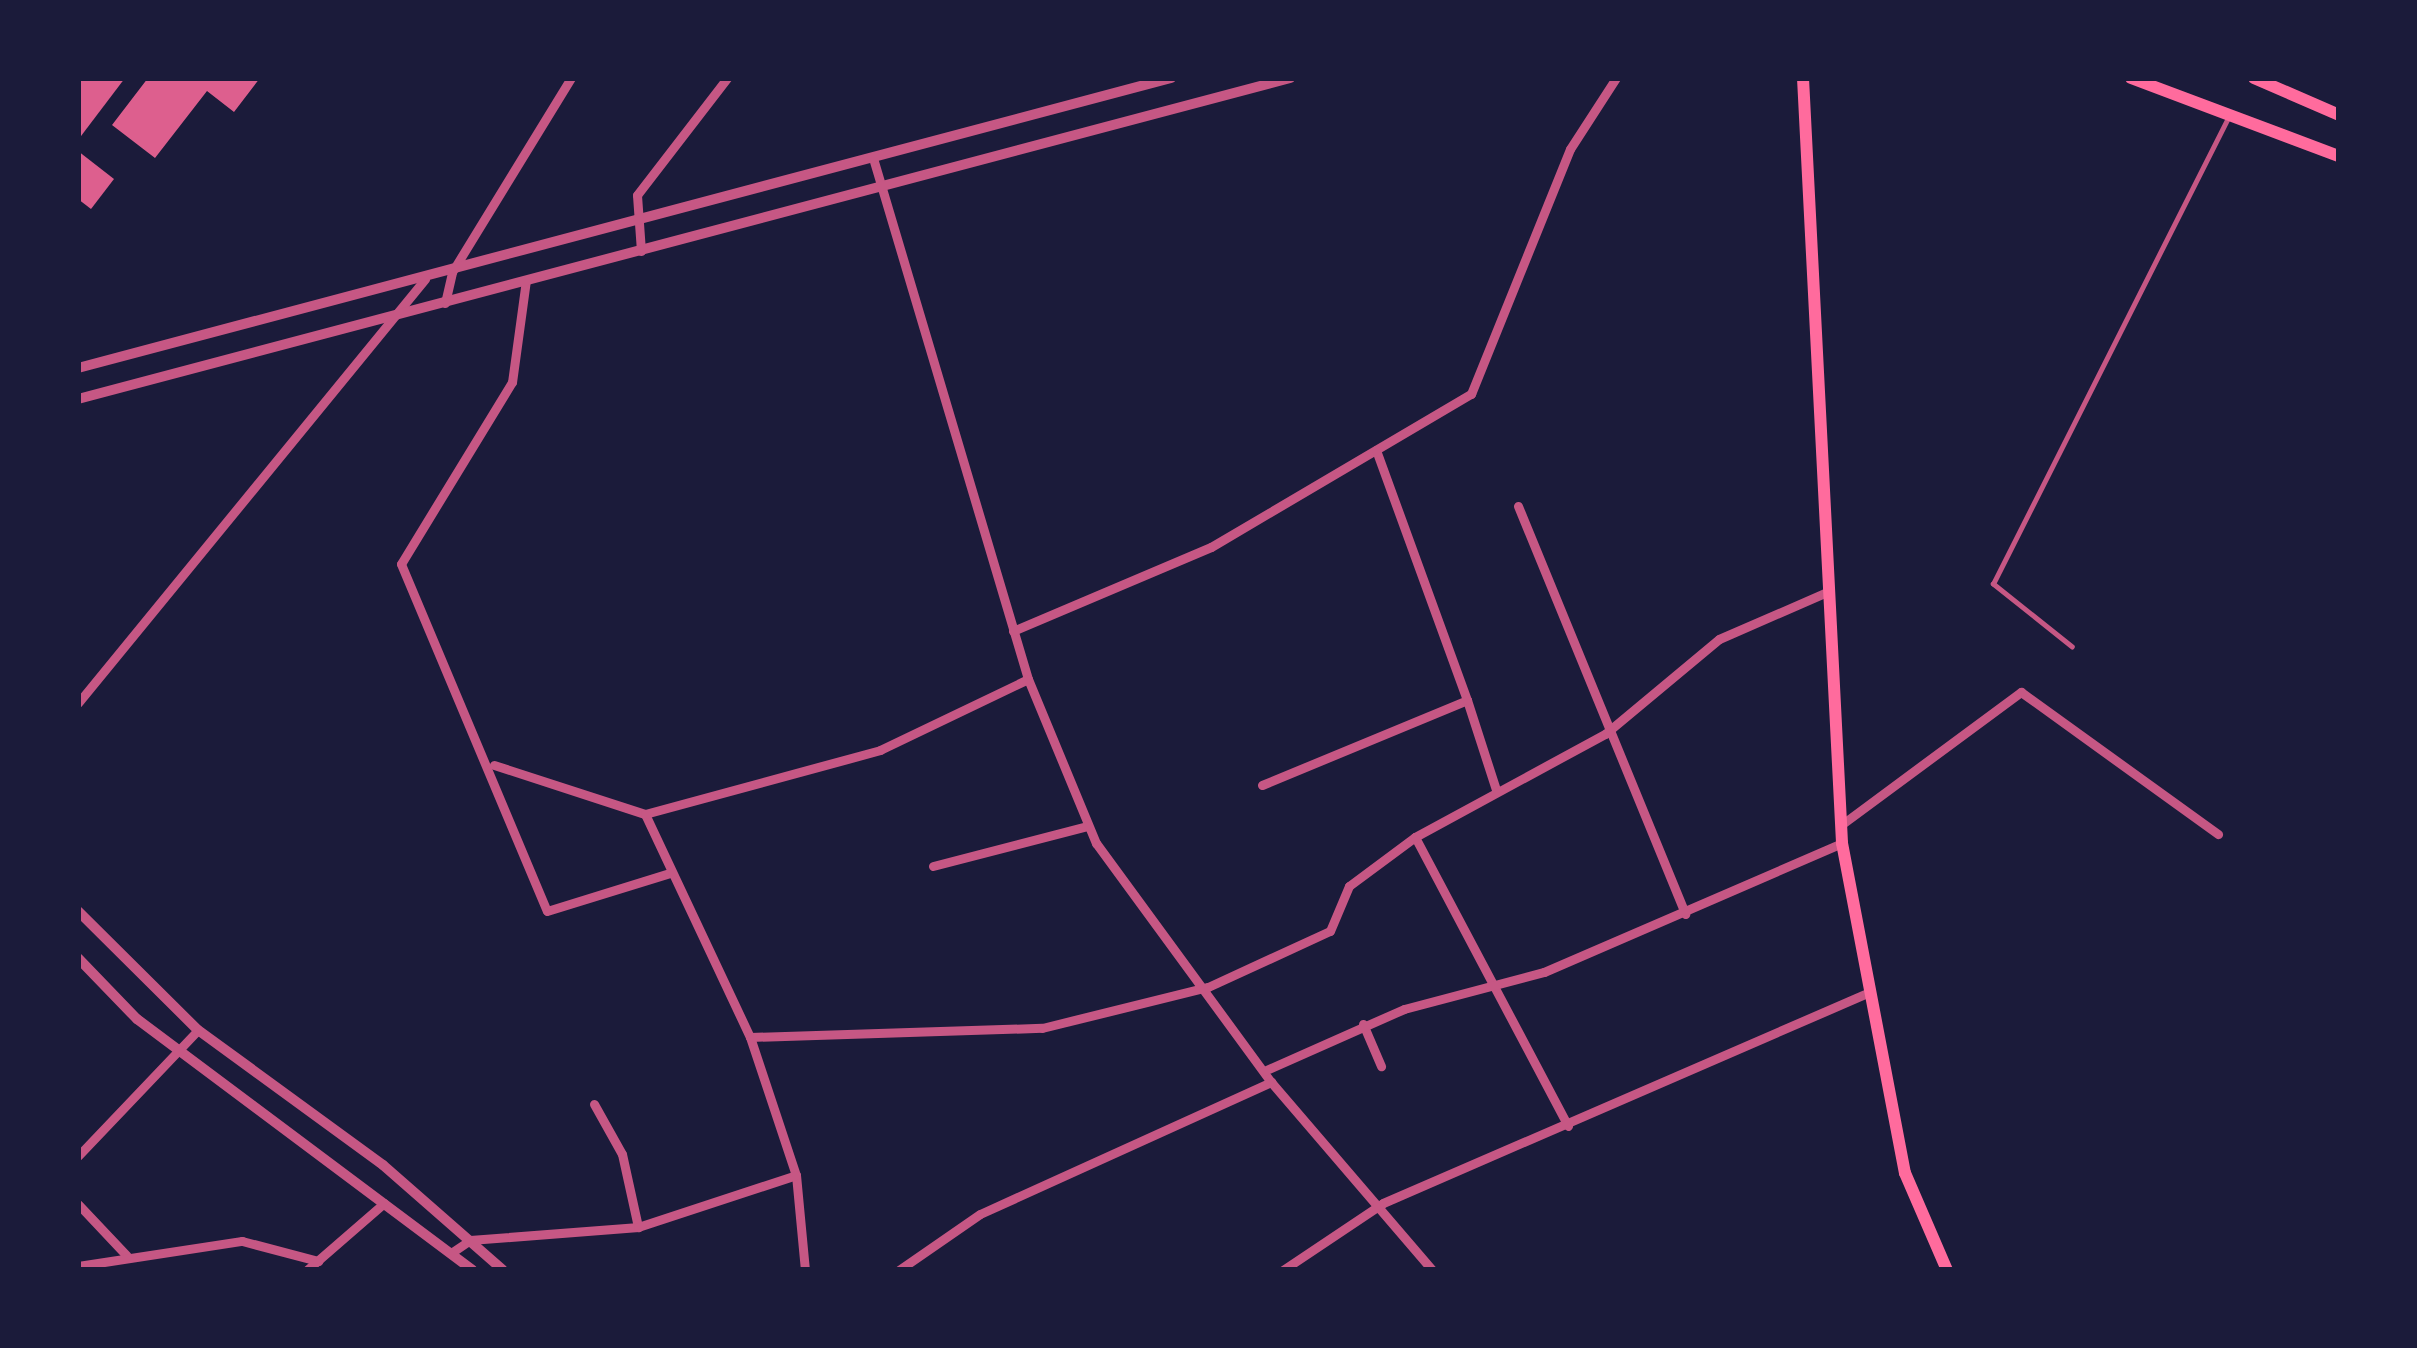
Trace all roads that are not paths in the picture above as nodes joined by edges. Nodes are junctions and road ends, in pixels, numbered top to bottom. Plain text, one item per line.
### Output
1 (572, 78) edge
2 (728, 78) edge
3 (1171, 78) edge
4 (1290, 78) edge
5 (1616, 78) edge
6 (1803, 78) edge
7 (2131, 78) edge
8 (2254, 78) edge
9 (2230, 112) junction
10 (2339, 115) edge
11 (2339, 156) edge
12 (874, 158) junction
13 (883, 189) junction
14 (634, 224) junction
15 (641, 251) junction
16 (452, 272) junction
17 (425, 279) junction
18 (526, 280) junction
19 (445, 303) junction
20 (404, 313) junction
21 (78, 368) edge
22 (78, 399) edge
23 (1376, 450) junction
24 (1518, 506) dead end
25 (1826, 592) junction
26 (1013, 631) junction
27 (2072, 647) dead end
28 (1028, 679) junction
29 (1467, 700) junction
30 (78, 703) edge
31 (1605, 734) junction
32 (494, 766) junction
33 (1262, 785) dead end
34 (1496, 790) junction
35 (645, 814) junction
36 (1840, 825) junction
37 (1088, 826) junction
38 (2218, 833) dead end
39 (1415, 837) junction
40 (1842, 843) junction
41 (933, 866) dead end
42 (670, 873) junction
43 (78, 911) edge
44 (1685, 914) junction
45 (78, 958) edge
46 (1502, 984) junction
47 (1208, 987) junction
48 (1865, 994) junction
49 (1363, 1024) junction
50 (198, 1030) junction
51 (750, 1037) junction
52 (179, 1051) junction
53 (1381, 1066) dead end
54 (1264, 1071) junction
55 (1271, 1082) junction
56 (594, 1104) dead end
57 (1568, 1126) junction
58 (78, 1156) edge
59 (796, 1175) junction
60 (384, 1203) junction
61 (1382, 1203) junction
62 (78, 1204) edge
63 (638, 1227) junction
64 (470, 1240) junction
65 (451, 1252) junction
66 (127, 1256) junction
67 (317, 1261) junction
68 (78, 1266) edge
69 (307, 1270) edge
70 (472, 1270) edge
71 (503, 1270) edge
72 (805, 1270) edge
73 (899, 1270) edge
74 (1283, 1270) edge
75 (1432, 1270) edge
76 (1947, 1270) edge

1 - 16 street
2 - 14 street
3 - 12 street
4 - 13 street
5 - 23 street
6 - 25 main road
7 - 9 main road
8 - 10 main road
9 - 11 main road
9 - 27 lane
12 - 13 street
12 - 14 street
13 - 15 street
13 - 26 street
14 - 15 street
14 - 16 street
15 - 18 street
16 - 17 street
16 - 19 street
17 - 20 street
17 - 21 street
18 - 19 street
18 - 32 street
19 - 20 street
20 - 22 street
20 - 30 street
23 - 26 street
23 - 29 street
24 - 31 street
25 - 31 street
25 - 36 main road
26 - 28 street
28 - 35 street
28 - 37 street
29 - 33 street
29 - 34 street
31 - 34 street
31 - 44 street
32 - 35 street
32 - 42 street
34 - 39 street
35 - 42 street
36 - 38 street
36 - 40 main road
37 - 41 street
37 - 47 street
39 - 46 street
39 - 47 street
40 - 44 street
40 - 48 main road
42 - 51 street
43 - 50 street
44 - 46 street
45 - 52 street
46 - 49 street
46 - 57 street
47 - 51 street
47 - 54 street
48 - 57 street
48 - 76 main road
49 - 53 street
49 - 54 street
50 - 52 street
50 - 64 street
51 - 59 street
52 - 58 street
52 - 60 street
54 - 55 street
55 - 61 street
55 - 73 street
56 - 63 street
57 - 61 street
59 - 63 street
59 - 72 street
60 - 65 street
60 - 67 street
61 - 74 street
61 - 75 street
62 - 66 street
63 - 64 street
64 - 65 street
64 - 71 street
65 - 70 street
66 - 67 street
66 - 68 street
67 - 69 street

